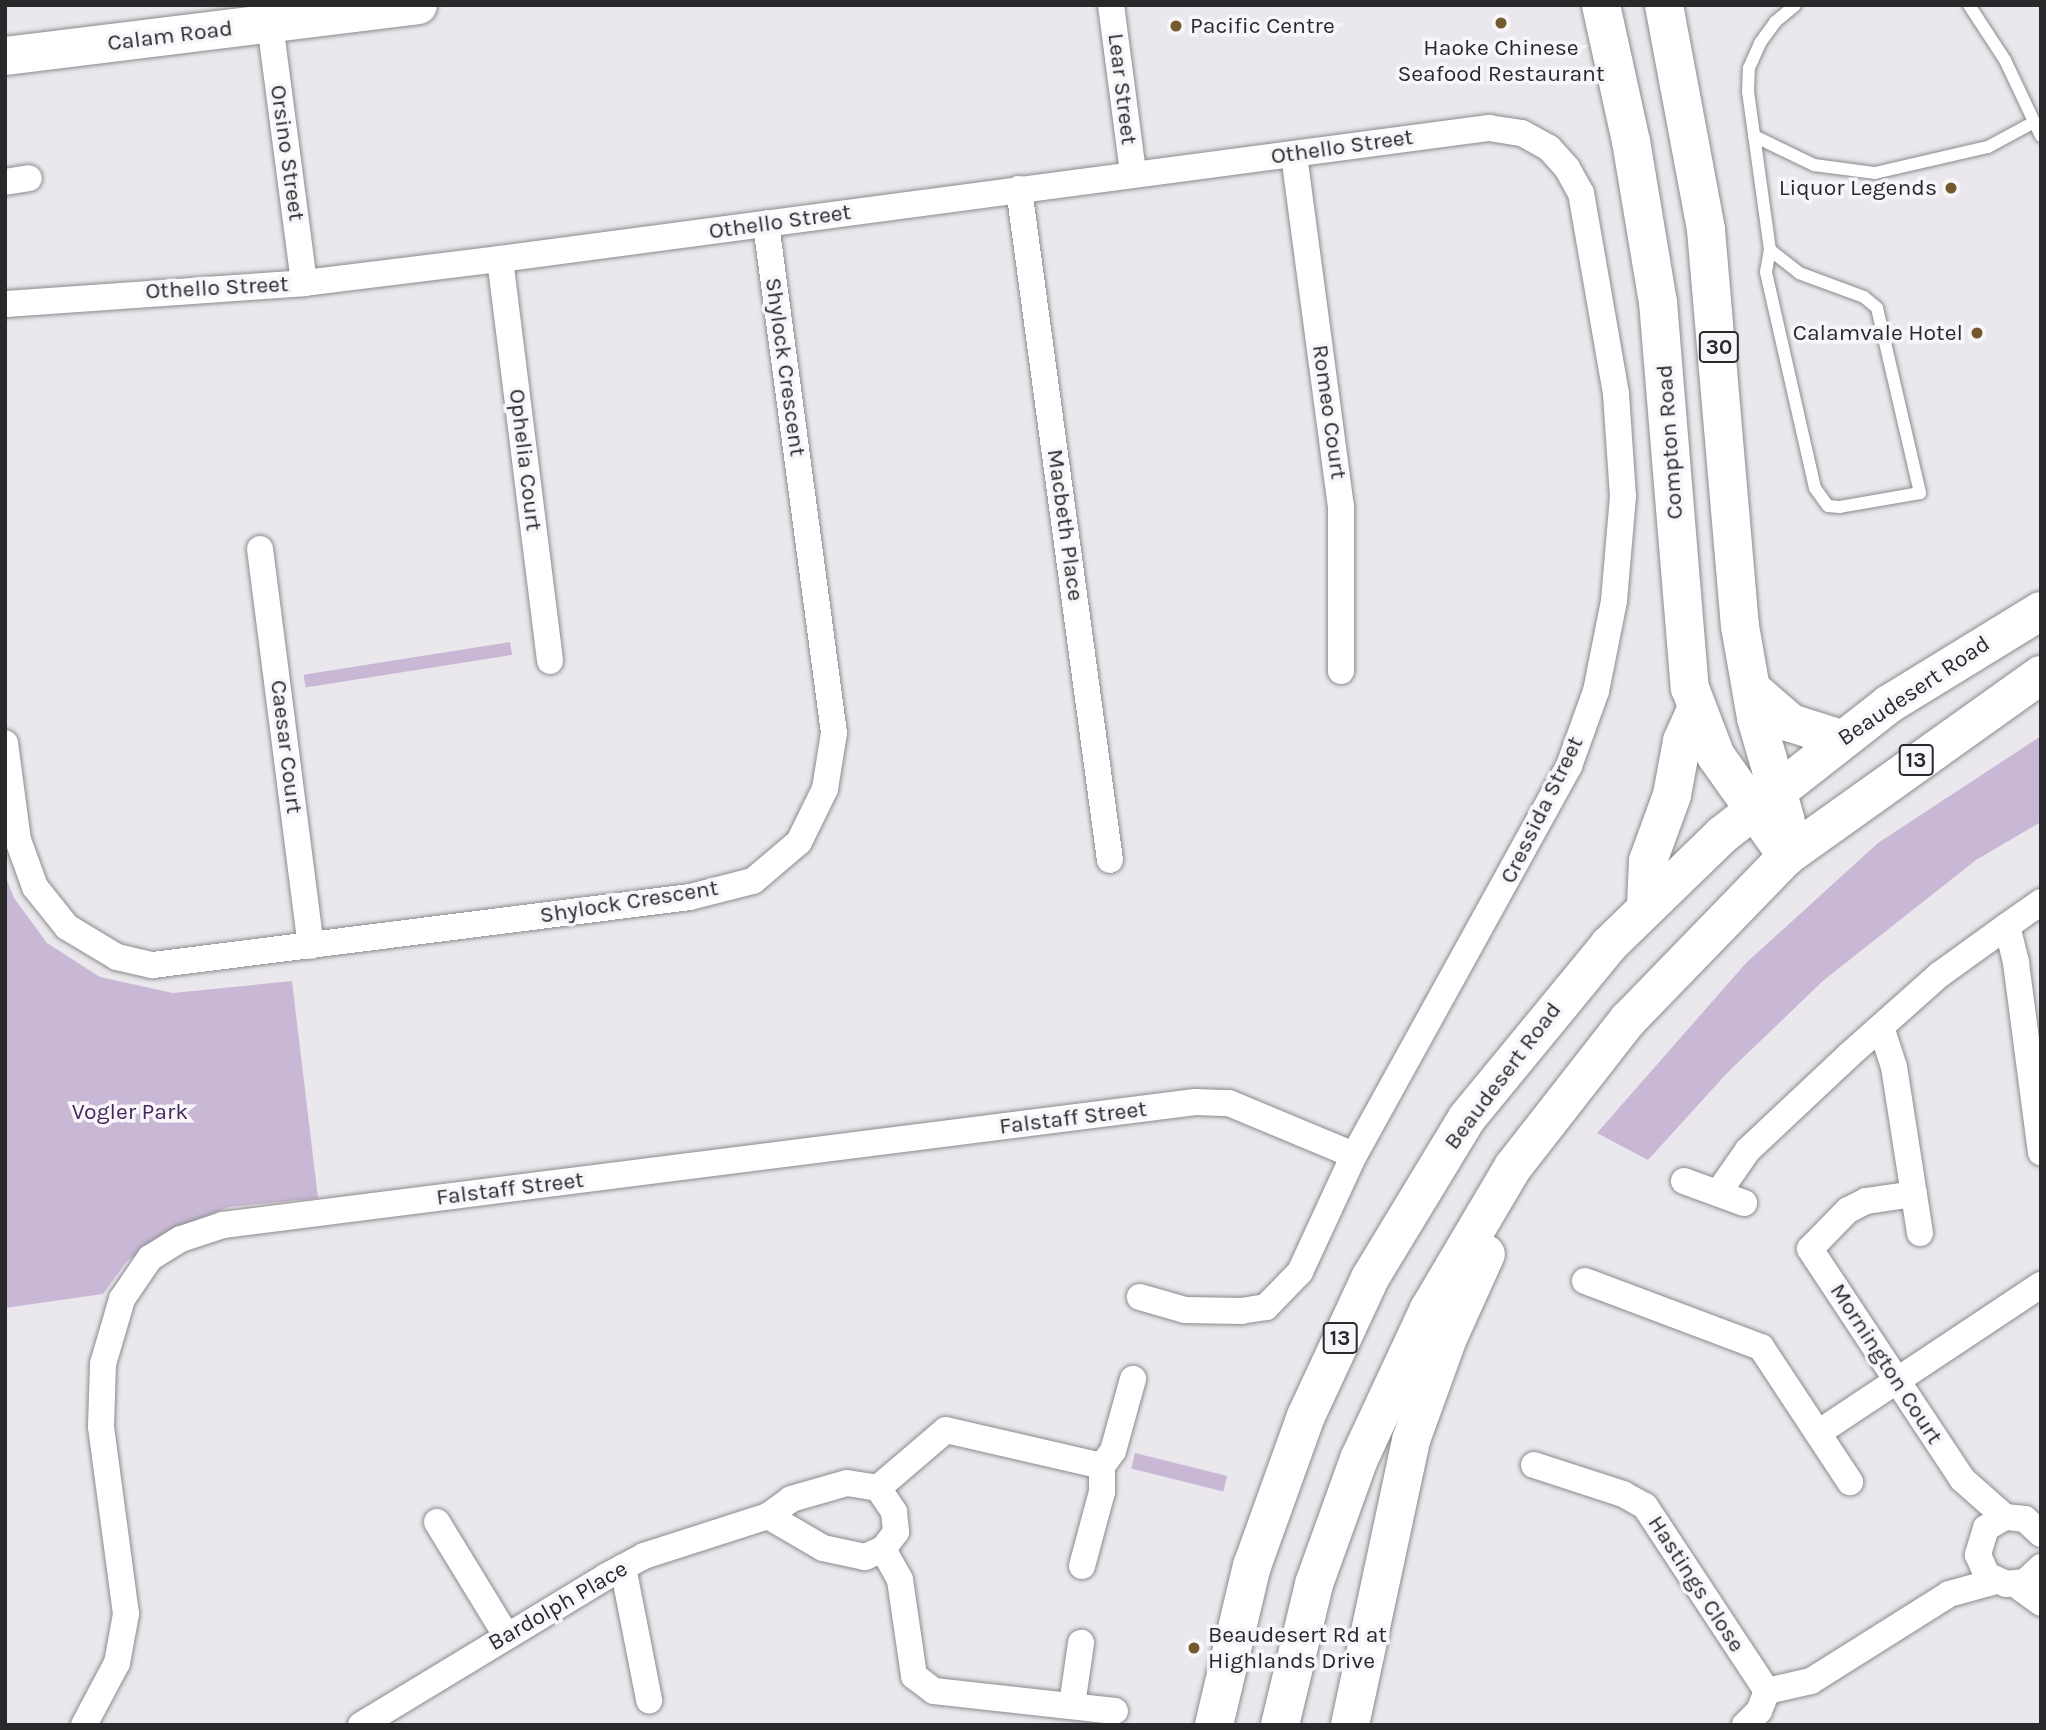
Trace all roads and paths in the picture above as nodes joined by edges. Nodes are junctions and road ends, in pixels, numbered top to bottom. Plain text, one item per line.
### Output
1 (418, 5) edge
2 (1111, 5) edge
3 (1601, 5) edge
4 (1664, 5) edge
5 (1796, 5) edge
6 (1969, 5) edge
7 (270, 24) junction
8 (5, 56) edge
9 (2034, 122) junction
10 (1754, 136) junction
11 (2041, 136) edge
12 (1549, 148) joint
13 (1294, 155) junction
14 (1133, 173) junction
15 (1019, 189) junction
16 (766, 224) junction
17 (1770, 250) junction
18 (500, 259) junction
19 (304, 282) junction
20 (5, 304) edge
21 (260, 549) dead end
22 (2041, 611) edge
23 (550, 661) dead end
24 (1341, 671) dead end
25 (2041, 675) edge
26 (1755, 692) junction
27 (1697, 708) junction
28 (1841, 739) junction
29 (5, 743) edge
30 (1764, 800) junction
31 (1792, 853) junction
32 (1110, 860) dead end
33 (2041, 902) edge
34 (1646, 906) junction
35 (2007, 926) junction
36 (311, 946) junction
37 (1881, 1027) junction
38 (2041, 1152) edge
39 (1354, 1155) junction
40 (1513, 1167) junction
41 (1684, 1181) dead end
42 (1718, 1193) junction
43 (1914, 1194) junction
44 (1744, 1203) dead end
45 (1920, 1233) dead end
46 (1585, 1281) dead end
47 (2041, 1285) edge
48 (1140, 1297) dead end
49 (1896, 1379) junction
50 (1133, 1380) dead end
51 (1818, 1433) junction
52 (1534, 1465) dead end
53 (1102, 1466) junction
54 (1962, 1479) junction
55 (1850, 1482) dead end
56 (878, 1488) junction
57 (768, 1516) junction
58 (437, 1522) dead end
59 (2028, 1522) edge
60 (1979, 1546) junction
61 (883, 1549) junction
62 (1082, 1566) dead end
63 (623, 1567) junction
64 (2040, 1570) edge
65 (2006, 1583) junction
66 (1949, 1594) junction
67 (2041, 1603) edge
68 (506, 1635) junction
69 (1081, 1643) dead end
70 (1767, 1691) junction
71 (649, 1700) dead end
72 (1072, 1705) junction
73 (1115, 1711) dead end
74 (91, 1723) edge
75 (361, 1725) edge
76 (1214, 1725) edge
77 (1280, 1725) edge
78 (1350, 1725) edge
79 (1745, 1725) edge

1 - 7 main road, Calam Road
2 - 14 street, Lear Street
3 - 27 main road, Compton Road / 30
4 - 26 main road, Compton Road / 30
5 - 10 lane
6 - 9 lane
7 - 8 main road, Calam Road
7 - 19 street, Orsino Street
9 - 10 lane
9 - 11 lane
10 - 17 lane
12 - 13 street, Othello Street
12 - 39 street, Cressida Street
13 - 14 street, Othello Street
13 - 24 street, Romeo Court
14 - 15 street, Othello Street
15 - 16 street, Othello Street
15 - 32 street, Macbeth Place
16 - 18 street, Othello Street
16 - 36 street, Shylock Crescent
17 - 17 lane
18 - 19 street, Othello Street
18 - 23 street, Ophelia Court
19 - 20 street, Othello Street
21 - 36 street, Caesar Court
22 - 28 main road, Beaudesert Road / 13
25 - 31 main road, 13
26 - 28 main road
26 - 30 main road, Compton Road / 30
27 - 30 main road, Compton Road
27 - 34 main road
28 - 30 main road, Beaudesert Road / 13
29 - 36 street, Shylock Crescent
30 - 31 main road, Compton Road / 30
30 - 34 main road, Beaudesert Road / 13
31 - 40 main road, 13
33 - 35 street
34 - 76 main road, Beaudesert Road / 13
35 - 37 street
35 - 38 street
37 - 42 street
37 - 43 street
39 - 48 street, Cressida Street
39 - 74 street, Falstaff Street
40 - 77 main road, 13
40 - 78 main road
41 - 42 street
42 - 44 street
43 - 45 street
43 - 49 street, Mornington Court
46 - 51 street
47 - 49 street
49 - 51 street
49 - 54 street, Mornington Court
50 - 53 street
51 - 55 street
52 - 70 street, Hastings Close
53 - 56 street
53 - 62 street
54 - 59 street, Mornington Court
54 - 60 street, Mornington Court
56 - 57 street, Bardolph Place
56 - 61 street
57 - 61 street
57 - 63 street, Bardolph Place
58 - 68 street
59 - 60 street
60 - 65 street, Mornington Court
60 - 66 street
61 - 72 street
63 - 68 street, Bardolph Place
63 - 71 street
64 - 65 street
65 - 66 street
65 - 67 street
66 - 70 street
68 - 75 street, Bardolph Place
69 - 72 street
70 - 79 street
72 - 73 street

